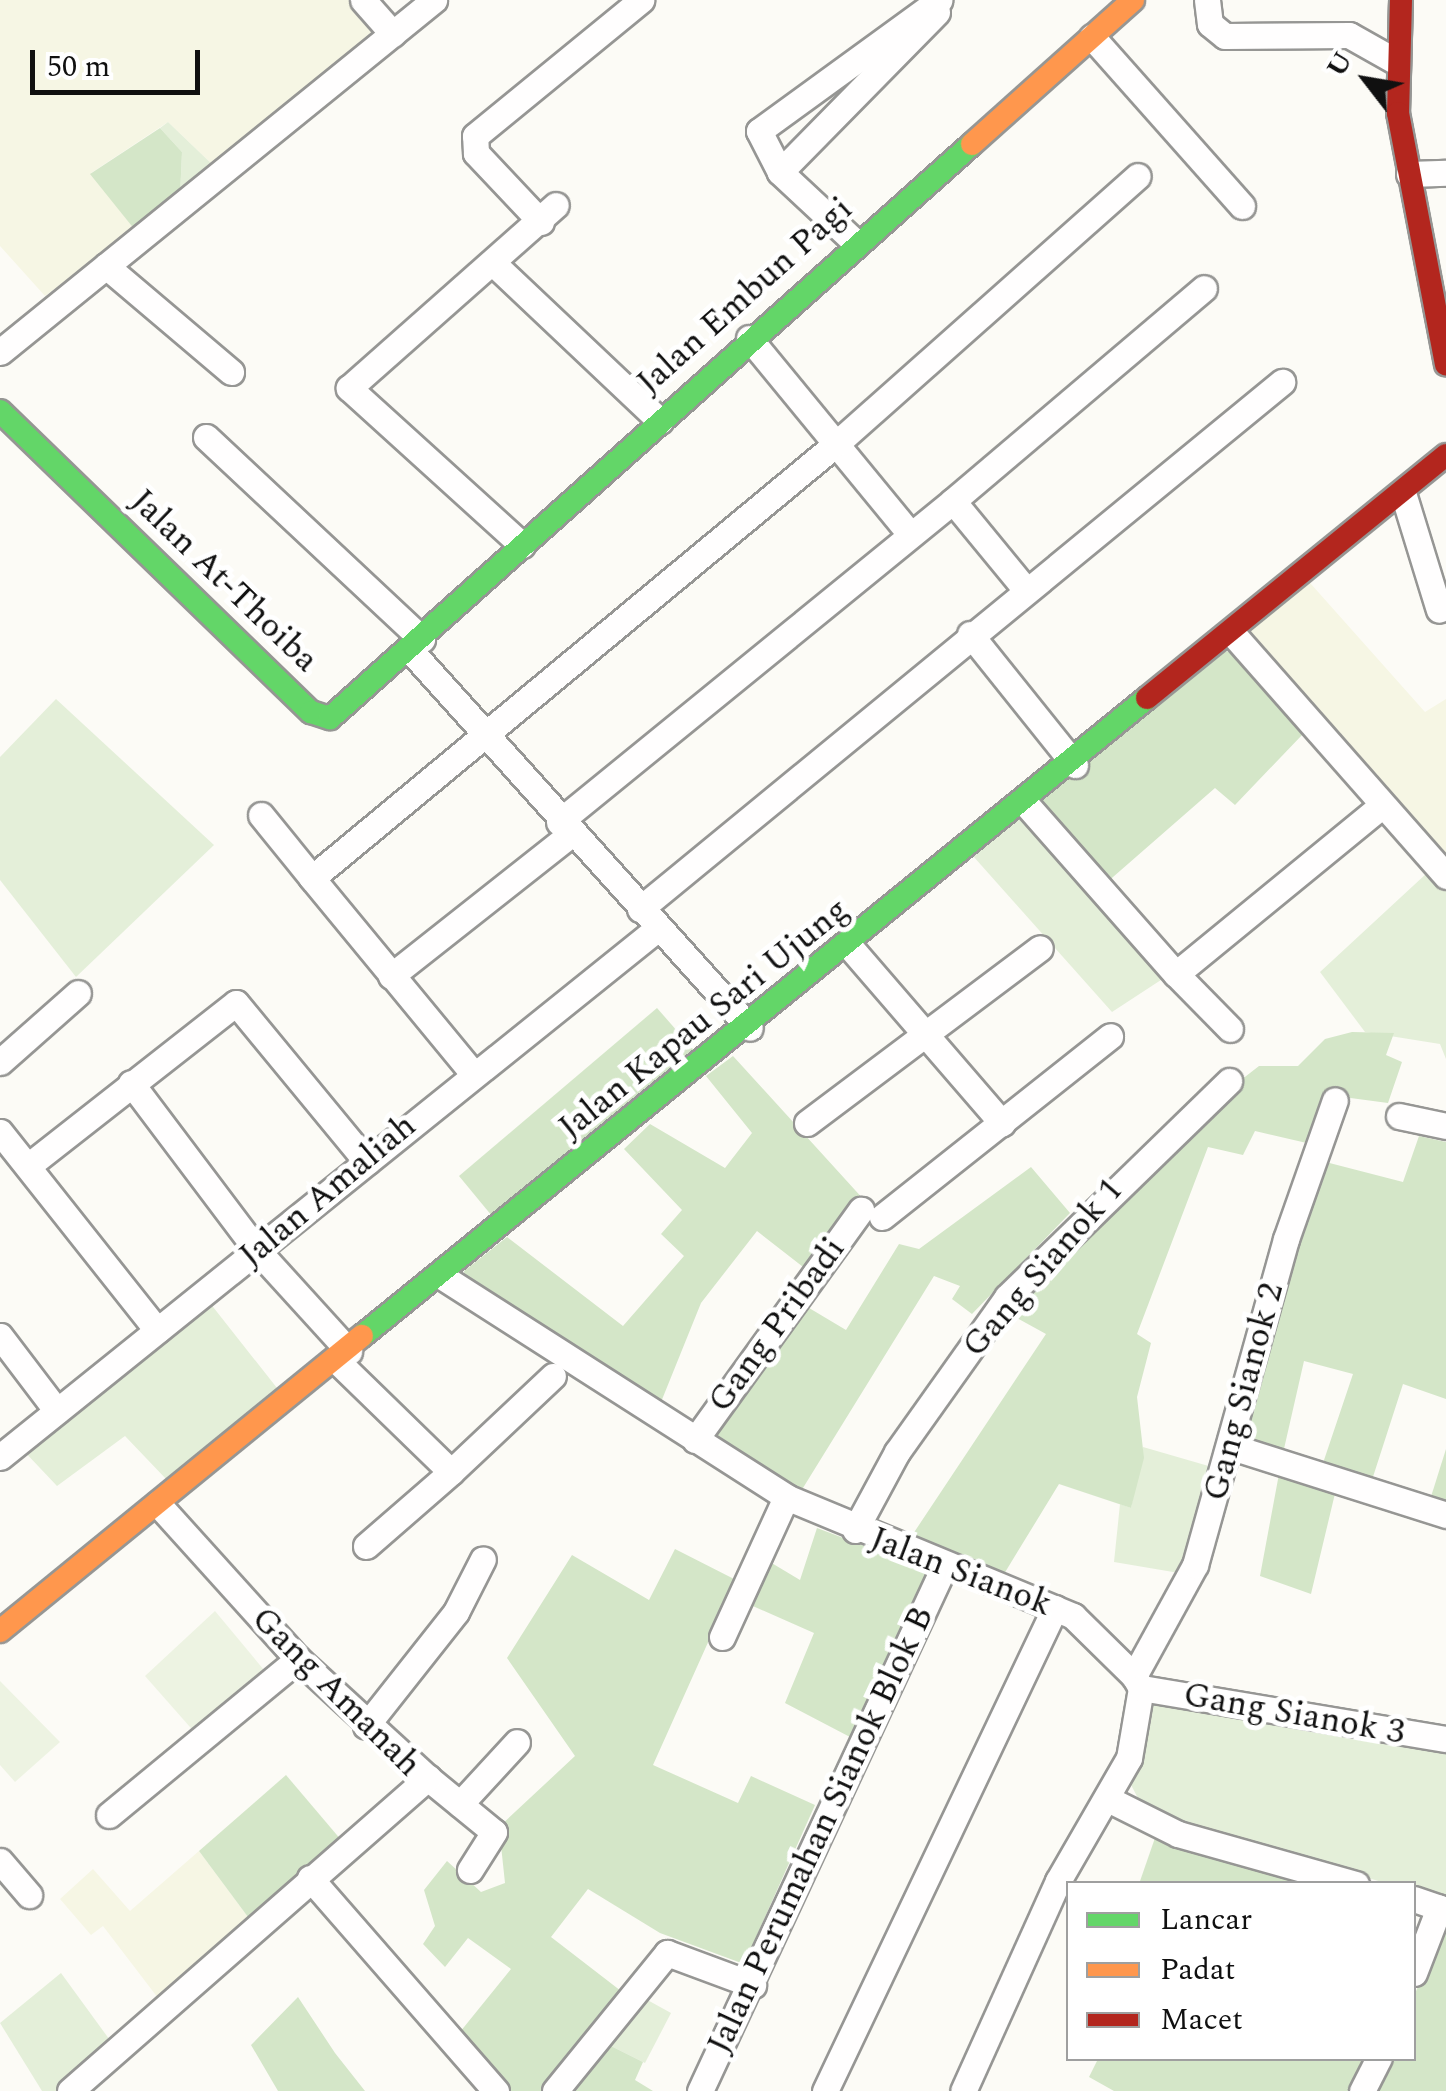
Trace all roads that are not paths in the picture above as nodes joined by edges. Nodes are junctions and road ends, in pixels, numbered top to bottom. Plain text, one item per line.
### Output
1 (363, 0) edge
2 (434, 0) edge
3 (640, 0) edge
4 (943, 0) edge
5 (1133, 0) edge
6 (1207, 0) edge
7 (1401, 0) edge
8 (393, 34) junction
9 (1092, 37) junction
10 (1397, 62) junction
11 (840, 72) junction
12 (859, 96) junction
13 (780, 172) junction
14 (1446, 173) edge
15 (1409, 174) junction
16 (1138, 176) dead end
17 (1242, 206) dead end
18 (855, 242) junction
19 (493, 263) junction
20 (106, 266) junction
21 (1204, 288) dead end
22 (749, 338) junction
23 (0, 352) edge
24 (1446, 364) edge
25 (230, 372) dead end
26 (1282, 382) dead end
27 (0, 411) edge
28 (660, 421) junction
29 (206, 436) dead end
30 (836, 443) junction
31 (1446, 455) edge
32 (1403, 493) junction
33 (953, 501) junction
34 (910, 534) junction
35 (522, 546) junction
36 (1026, 590) junction
37 (1439, 610) dead end
38 (1232, 633) junction
39 (970, 634) junction
40 (416, 645) junction
41 (486, 740) junction
42 (1074, 765) junction
43 (1025, 803) junction
44 (1380, 807) junction
45 (261, 815) dead end
46 (565, 828) junction
47 (1446, 876) edge
48 (312, 878) junction
49 (640, 909) junction
50 (658, 928) junction
51 (850, 947) junction
52 (1040, 948) dead end
53 (1176, 974) junction
54 (391, 976) junction
55 (78, 993) dead end
56 (750, 1028) junction
57 (1230, 1029) dead end
58 (924, 1036) junction
59 (1110, 1036) dead end
60 (0, 1062) edge
61 (470, 1071) junction
62 (1228, 1081) dead end
63 (131, 1083) junction
64 (1335, 1100) dead end
65 (1399, 1116) dead end
66 (1002, 1123) junction
67 (806, 1124) dead end
68 (1446, 1126) edge
69 (0, 1132) edge
70 (367, 1162) junction
71 (28, 1166) junction
72 (257, 1250) junction
73 (441, 1276) junction
74 (157, 1330) junction
75 (0, 1336) edge
76 (343, 1356) junction
77 (554, 1376) dead end
78 (57, 1411) junction
79 (694, 1440) junction
80 (1229, 1446) junction
81 (0, 1458) edge
82 (450, 1472) junction
83 (786, 1497) junction
84 (158, 1504) junction
85 (1446, 1515) edge
86 (855, 1530) junction
87 (366, 1546) dead end
88 (483, 1559) dead end
89 (943, 1569) junction
90 (1055, 1608) junction
91 (0, 1631) edge
92 (722, 1637) dead end
93 (298, 1659) junction
94 (1138, 1682) junction
95 (366, 1726) junction
96 (1446, 1739) edge
97 (517, 1742) dead end
98 (428, 1778) junction
99 (1110, 1800) junction
100 (460, 1804) junction
101 (110, 1816) dead end
102 (0, 1861) edge
103 (470, 1870) dead end
104 (310, 1878) junction
105 (1345, 1881) edge
106 (29, 1894) dead end
107 (1416, 1900) edge
108 (1443, 1909) edge
109 (1416, 1969) edge
110 (753, 1985) junction
111 (1377, 2061) edge
112 (70, 2091) edge
113 (496, 2091) edge
114 (555, 2091) edge
115 (700, 2091) edge
116 (825, 2091) edge
117 (963, 2091) edge
118 (1362, 2091) edge

1 - 8 street
2 - 8 street
3 - 19 street
4 - 11 street
4 - 12 street
5 - 9 street, Jalan Embun Pagi
6 - 10 street
7 - 10 street
8 - 20 street
9 - 17 street
9 - 18 street, Jalan Embun Pagi
10 - 15 street
11 - 12 street
11 - 13 street
12 - 13 street
13 - 18 street
14 - 15 street
15 - 24 street
16 - 30 street
18 - 22 street, Jalan Embun Pagi
19 - 28 street
19 - 35 street
20 - 23 street
20 - 25 street
21 - 33 street
22 - 28 street, Jalan Embun Pagi
22 - 30 street
26 - 36 street
27 - 40 street, Jalan At-Thoiba
28 - 35 street, Jalan Embun Pagi
29 - 40 street
30 - 34 street
30 - 41 street
31 - 32 street, Jalan Kapau Sari Ujung
32 - 37 street
32 - 38 street, Jalan Kapau Sari Ujung
33 - 34 street
33 - 36 street
34 - 46 street
35 - 40 street, Jalan Embun Pagi
36 - 39 street
38 - 42 street, Jalan Kapau Sari Ujung
38 - 44 street
39 - 42 street
39 - 49 street
40 - 41 street
41 - 46 street
41 - 48 street
42 - 43 street, Jalan Kapau Sari Ujung
43 - 51 street, Jalan Kapau Sari Ujung
43 - 53 street
44 - 47 street
44 - 53 street
45 - 48 street
46 - 49 street
46 - 54 street
48 - 54 street
49 - 50 street
50 - 56 street
50 - 61 street, Jalan Amaliah
51 - 56 street, Jalan Kapau Sari Ujung
51 - 58 street
52 - 58 street
53 - 57 street
54 - 61 street
55 - 60 street
56 - 73 street, Jalan Kapau Sari Ujung
58 - 66 street
58 - 67 street
59 - 66 street, Gang Pribadi
61 - 70 street, Jalan Amaliah
62 - 86 street, Gang Sianok 1
63 - 70 street
63 - 71 street
63 - 72 street
64 - 80 street, Gang Sianok 2
65 - 68 street
66 - 79 street, Gang Pribadi
69 - 71 street
70 - 72 street, Jalan Amaliah
71 - 74 street
72 - 74 street, Jalan Amaliah
72 - 76 street
73 - 76 street, Jalan Kapau Sari Ujung
73 - 79 street, Jalan Sianok
74 - 78 street, Jalan Amaliah
75 - 78 street
76 - 82 street
76 - 84 street, Jalan Kapau Sari Ujung
77 - 82 street
78 - 81 street, Jalan Amaliah
79 - 83 street, Jalan Sianok
80 - 85 street
80 - 94 street, Gang Sianok 2
82 - 87 street
83 - 86 street, Jalan Sianok
83 - 92 street
84 - 91 street, Jalan Kapau Sari Ujung
84 - 93 street, Gang Amanah
86 - 89 street, Jalan Sianok
88 - 95 street
89 - 90 street, Jalan Sianok
89 - 110 street, Jalan Perumahan Sianok Blok B
90 - 94 street, Jalan Sianok
90 - 116 street
93 - 95 street, Gang Amanah
93 - 101 street
94 - 96 street, Gang Sianok 3
94 - 99 street
95 - 98 street, Gang Amanah
97 - 100 street
98 - 100 street
98 - 104 street, Gang Amanah
99 - 105 street
99 - 117 street
100 - 103 street
102 - 106 street
104 - 112 street, Gang Amanah
104 - 113 street
107 - 108 street
108 - 109 street
110 - 114 street
110 - 115 street, Jalan Perumahan Sianok Blok B
111 - 118 street

